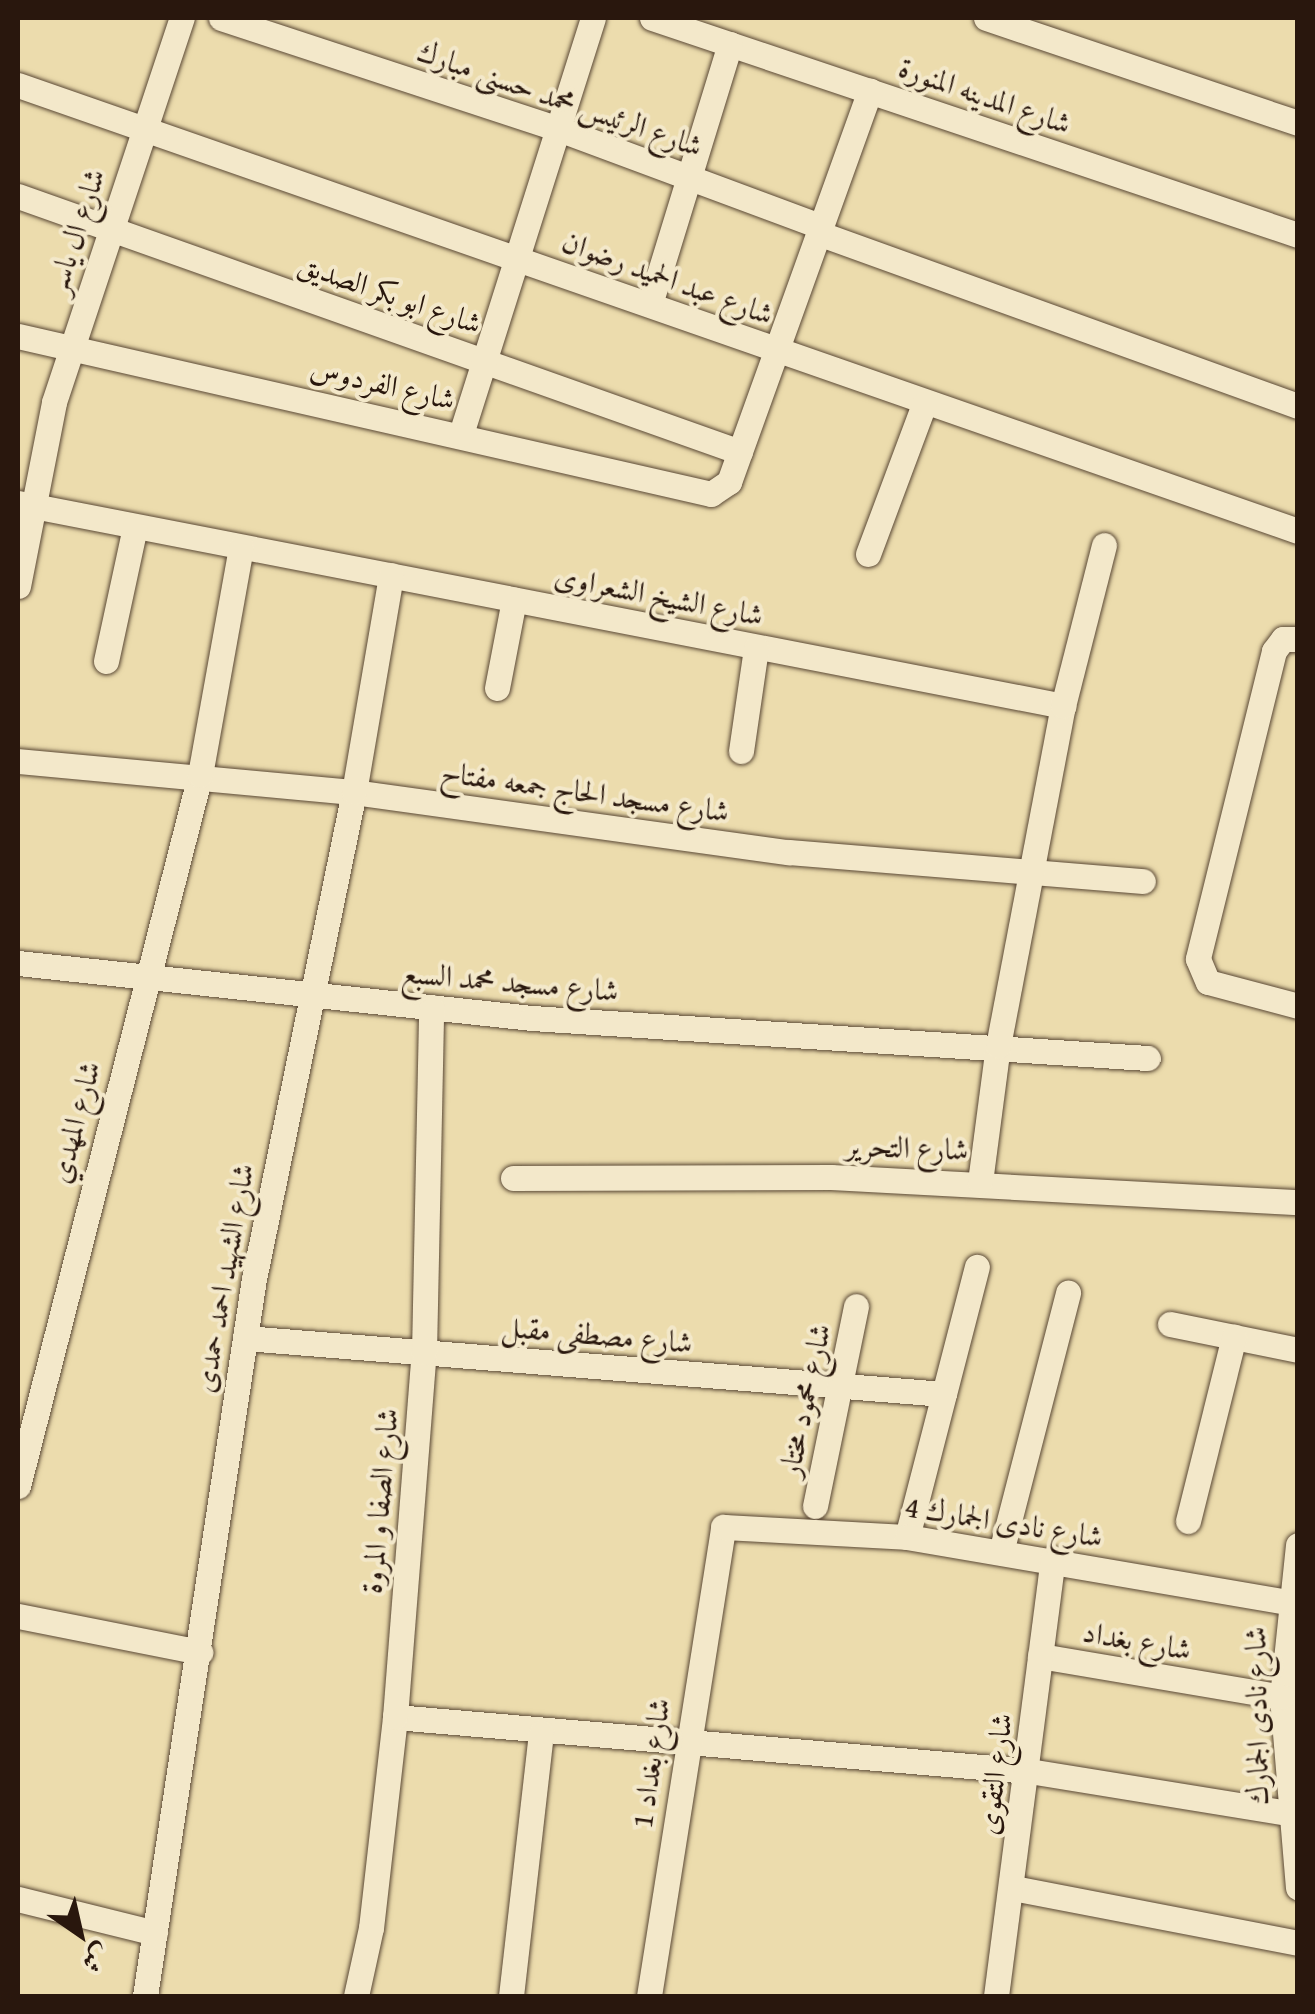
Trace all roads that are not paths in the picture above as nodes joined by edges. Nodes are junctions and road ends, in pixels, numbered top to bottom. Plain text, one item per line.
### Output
1 (182, 18) edge
2 (221, 18) edge
3 (593, 18) edge
4 (652, 18) edge
5 (986, 18) edge
6 (730, 44) junction
7 (18, 84) edge
8 (870, 91) junction
9 (1298, 123) edge
10 (556, 128) junction
11 (142, 131) junction
12 (688, 177) junction
13 (18, 196) edge
14 (819, 229) junction
15 (112, 230) junction
16 (1298, 235) edge
17 (514, 257) junction
18 (650, 304) junction
19 (18, 336) edge
20 (71, 348) junction
21 (776, 350) junction
22 (481, 359) junction
23 (924, 404) junction
24 (1298, 406) edge
25 (460, 434) junction
26 (740, 452) junction
27 (24, 504) edge
28 (134, 528) junction
29 (1298, 531) edge
30 (1104, 545) dead end
31 (241, 548) junction
32 (868, 554) dead end
33 (392, 575) junction
34 (18, 586) edge
35 (514, 600) junction
36 (1298, 639) edge
37 (756, 648) junction
38 (106, 661) dead end
39 (497, 688) dead end
40 (1063, 706) junction
41 (741, 751) dead end
42 (18, 761) edge
43 (200, 775) junction
44 (354, 792) junction
45 (1031, 876) junction
46 (1143, 881) dead end
47 (18, 963) edge
48 (147, 976) junction
49 (308, 995) junction
50 (1298, 1006) edge
51 (431, 1008) junction
52 (998, 1046) junction
53 (1148, 1058) dead end
54 (513, 1178) dead end
55 (980, 1182) junction
56 (1298, 1202) edge
57 (977, 1266) dead end
58 (1068, 1293) dead end
59 (856, 1306) dead end
60 (1170, 1324) dead end
61 (245, 1338) junction
62 (1234, 1338) junction
63 (1298, 1350) edge
64 (424, 1352) junction
65 (840, 1386) junction
66 (944, 1394) junction
67 (25, 1420) edge
68 (18, 1486) edge
69 (815, 1506) dead end
70 (1188, 1521) dead end
71 (906, 1537) junction
72 (717, 1539) joint
73 (1001, 1552) junction
74 (1296, 1557) edge
75 (1053, 1559) junction
76 (1287, 1602) junction
77 (18, 1616) edge
78 (200, 1652) junction
79 (1040, 1656) junction
80 (1282, 1697) junction
81 (395, 1717) junction
82 (542, 1733) junction
83 (686, 1742) junction
84 (1029, 1771) junction
85 (1289, 1813) junction
86 (1298, 1887) edge
87 (1012, 1888) junction
88 (18, 1899) edge
89 (154, 1933) junction
90 (1298, 1943) edge
91 (145, 1996) edge
92 (356, 1996) edge
93 (511, 1996) edge
94 (650, 1996) edge
95 (996, 1996) edge

1 - 11 street, شارع ال ياسر
2 - 10 street, شارع الرئيس محمد حسنى مبارك
3 - 10 street
4 - 6 street, شارع المدينه المنورة
5 - 9 street
6 - 8 street, شارع المدينه المنورة
6 - 12 street
7 - 11 street, شارع عبد الحميد رضوان
8 - 14 street
8 - 16 street, شارع المدينه المنورة
10 - 12 street, شارع الرئيس محمد حسنى مبارك
10 - 17 street
11 - 15 street, شارع ال ياسر
11 - 17 street, شارع عبد الحميد رضوان
12 - 14 street, شارع الرئيس محمد حسنى مبارك
12 - 18 street
13 - 15 street, شارع ابو بكر الصديق
14 - 21 street
14 - 24 street, شارع الرئيس محمد حسنى مبارك
15 - 20 street, شارع ال ياسر
15 - 22 street, شارع ابو بكر الصديق
17 - 18 street, شارع عبد الحميد رضوان
17 - 22 street
18 - 21 street, شارع عبد الحميد رضوان
19 - 20 street, شارع الفردوس
20 - 25 street, شارع الفردوس
20 - 27 street, شارع ال ياسر
21 - 23 street, شارع عبد الحميد رضوان
21 - 26 street
22 - 25 street
22 - 26 street, شارع ابو بكر الصديق
23 - 29 street, شارع عبد الحميد رضوان
23 - 32 street
25 - 26 street, شارع الفردوس
27 - 28 street, شارع الشيخ الشعراوى
27 - 34 street, شارع ال ياسر
28 - 31 street, شارع الشيخ الشعراوى
28 - 38 street
30 - 40 street
31 - 33 street, شارع الشيخ الشعراوى
31 - 43 street
33 - 35 street, شارع الشيخ الشعراوى
33 - 44 street, شارع الشهيد احمد حمدى
35 - 37 street, شارع الشيخ الشعراوى
35 - 39 street
36 - 50 street
37 - 40 street, شارع الشيخ الشعراوى
37 - 41 street
40 - 45 street
42 - 43 street, شارع مسجد الحاج جمعه مفتاح
43 - 44 street, شارع مسجد الحاج جمعه مفتاح
43 - 48 street, شارع المهدي
44 - 45 street, شارع مسجد الحاج جمعه مفتاح
44 - 49 street, شارع الشهيد احمد حمدى
45 - 46 street, شارع مسجد الحاج جمعه مفتاح
45 - 52 street
47 - 48 street, شارع مسجد محمد السبع
48 - 49 street, شارع مسجد محمد السبع
48 - 67 street, شارع المهدي
49 - 51 street, شارع مسجد محمد السبع
49 - 61 street, شارع الشهيد احمد حمدى
51 - 52 street, شارع مسجد محمد السبع
51 - 64 street, شارع الصفا و المروة
52 - 53 street, شارع مسجد محمد السبع
52 - 55 street
54 - 55 street, شارع التحرير
55 - 56 street, شارع التحرير
57 - 66 street
58 - 73 street
59 - 65 street, شارع محمود مختار
60 - 62 street
61 - 64 street, شارع مصطفى مقبل
61 - 78 street, شارع الشهيد احمد حمدى
62 - 63 street
62 - 70 street
64 - 65 street, شارع مصطفى مقبل
64 - 81 street, شارع الصفا و المروة
65 - 66 street, شارع مصطفى مقبل
65 - 69 street, شارع محمود مختار
66 - 71 street
67 - 68 street, شارع المهدي
71 - 72 street, شارع نادى الجمارك 4
71 - 73 street, شارع نادى الجمارك 4
72 - 83 street, شارع بغداد 1
73 - 75 street, شارع نادى الجمارك 4
74 - 76 street, شارع نادى الجمارك
75 - 76 street, شارع نادى الجمارك 4
75 - 79 street, شارع التقوى
76 - 80 street, شارع نادى الجمارك
77 - 78 street
78 - 89 street, شارع الشهيد احمد حمدى
79 - 80 street, شارع بغداد
79 - 84 street, شارع التقوى
80 - 85 street, شارع نادى الجمارك
81 - 82 street
81 - 92 street, شارع الصفا و المروة
82 - 83 street
82 - 93 street
83 - 84 street
83 - 94 street, شارع بغداد 1
84 - 85 street
84 - 87 street, شارع التقوى
85 - 86 street, شارع نادى الجمارك
87 - 90 street
87 - 95 street, شارع التقوى
88 - 89 street
89 - 91 street, شارع الشهيد احمد حمدى

